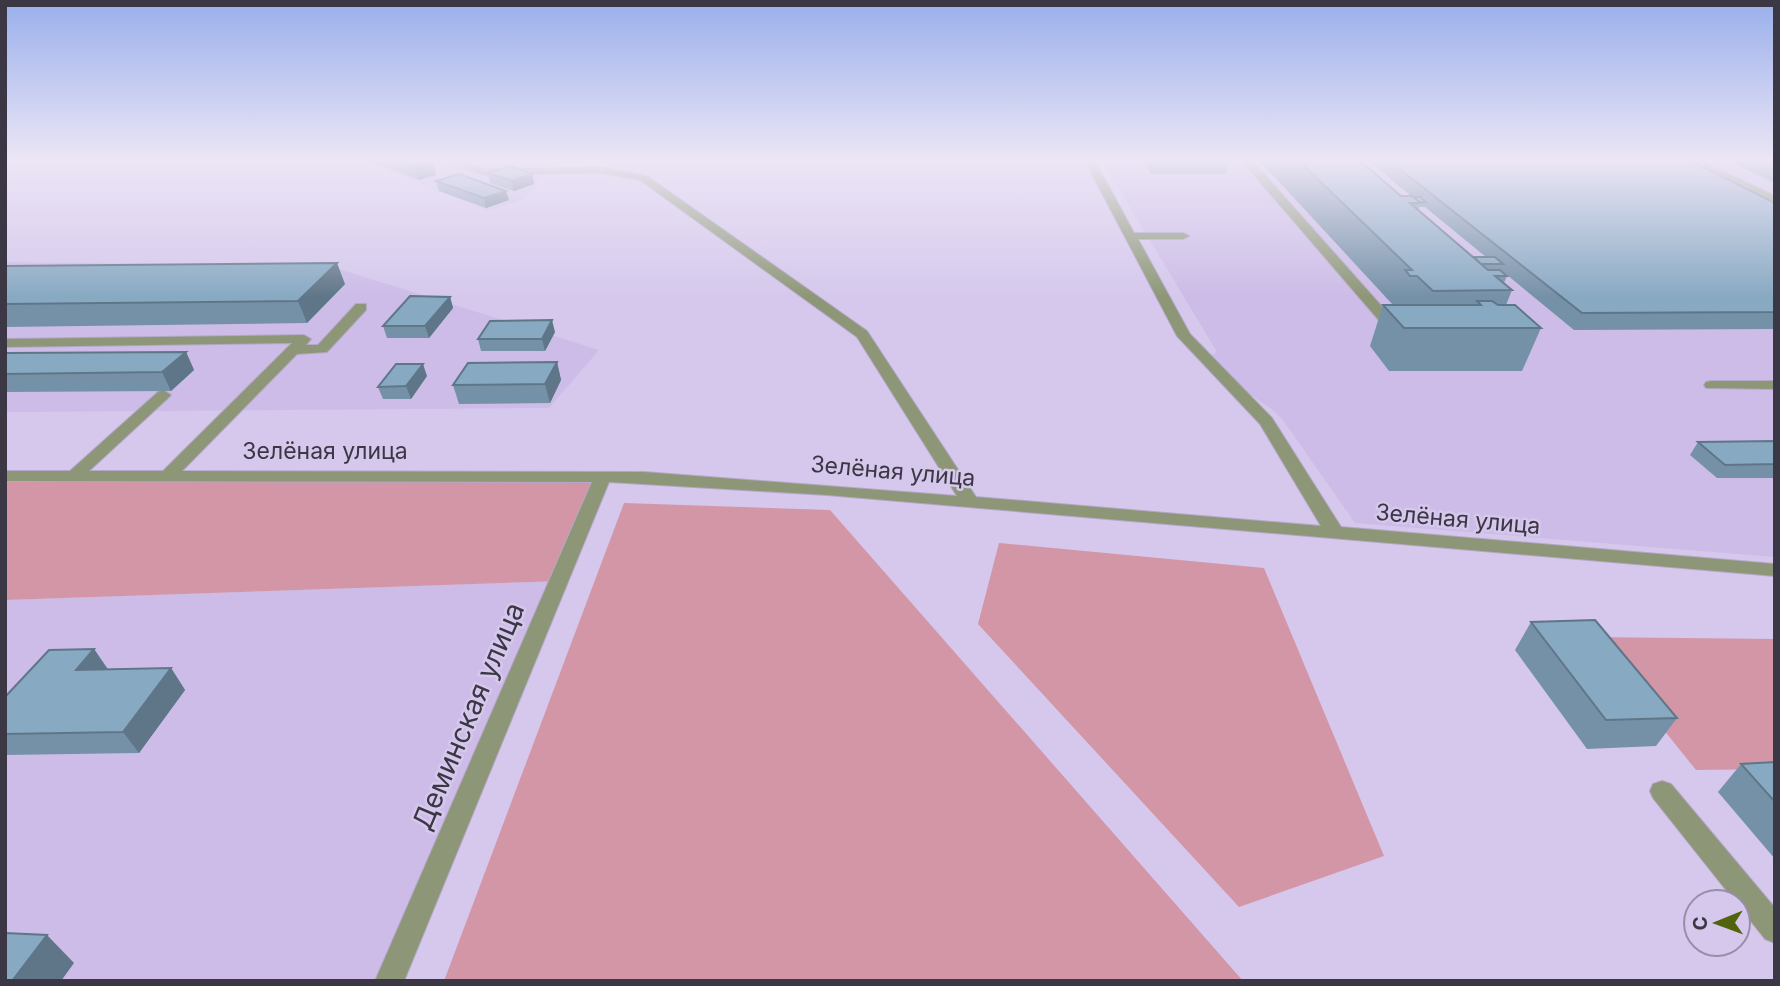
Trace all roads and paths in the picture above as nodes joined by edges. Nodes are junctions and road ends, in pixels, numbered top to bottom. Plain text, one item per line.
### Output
1 (681, 205) edge
2 (1114, 205) edge
3 (1284, 205) edge
4 (1131, 236) junction
5 (1183, 236) dead end
6 (361, 307) dead end
7 (1388, 322) edge
8 (5, 343) edge
9 (293, 350) junction
10 (1710, 385) dead end
11 (1775, 385) edge
12 (163, 395) dead end
13 (169, 475) junction
14 (5, 476) edge
15 (74, 476) junction
16 (603, 476) junction
17 (970, 502) junction
18 (1335, 533) junction
19 (1775, 570) edge
20 (1661, 791) dead end
21 (1775, 930) edge
22 (388, 981) edge

1 - 17 street
2 - 4 street
3 - 7 street
4 - 5 street
4 - 18 street
6 - 9 street
8 - 9 street
9 - 13 street
10 - 11 street
12 - 15 street
13 - 15 street, Зелёная улица
13 - 16 street, Зелёная улица
14 - 15 street, Зелёная улица
16 - 17 street, Зелёная улица
16 - 22 street, Деминская улица
17 - 18 street, Зелёная улица
18 - 19 street, Зелёная улица
20 - 21 street

